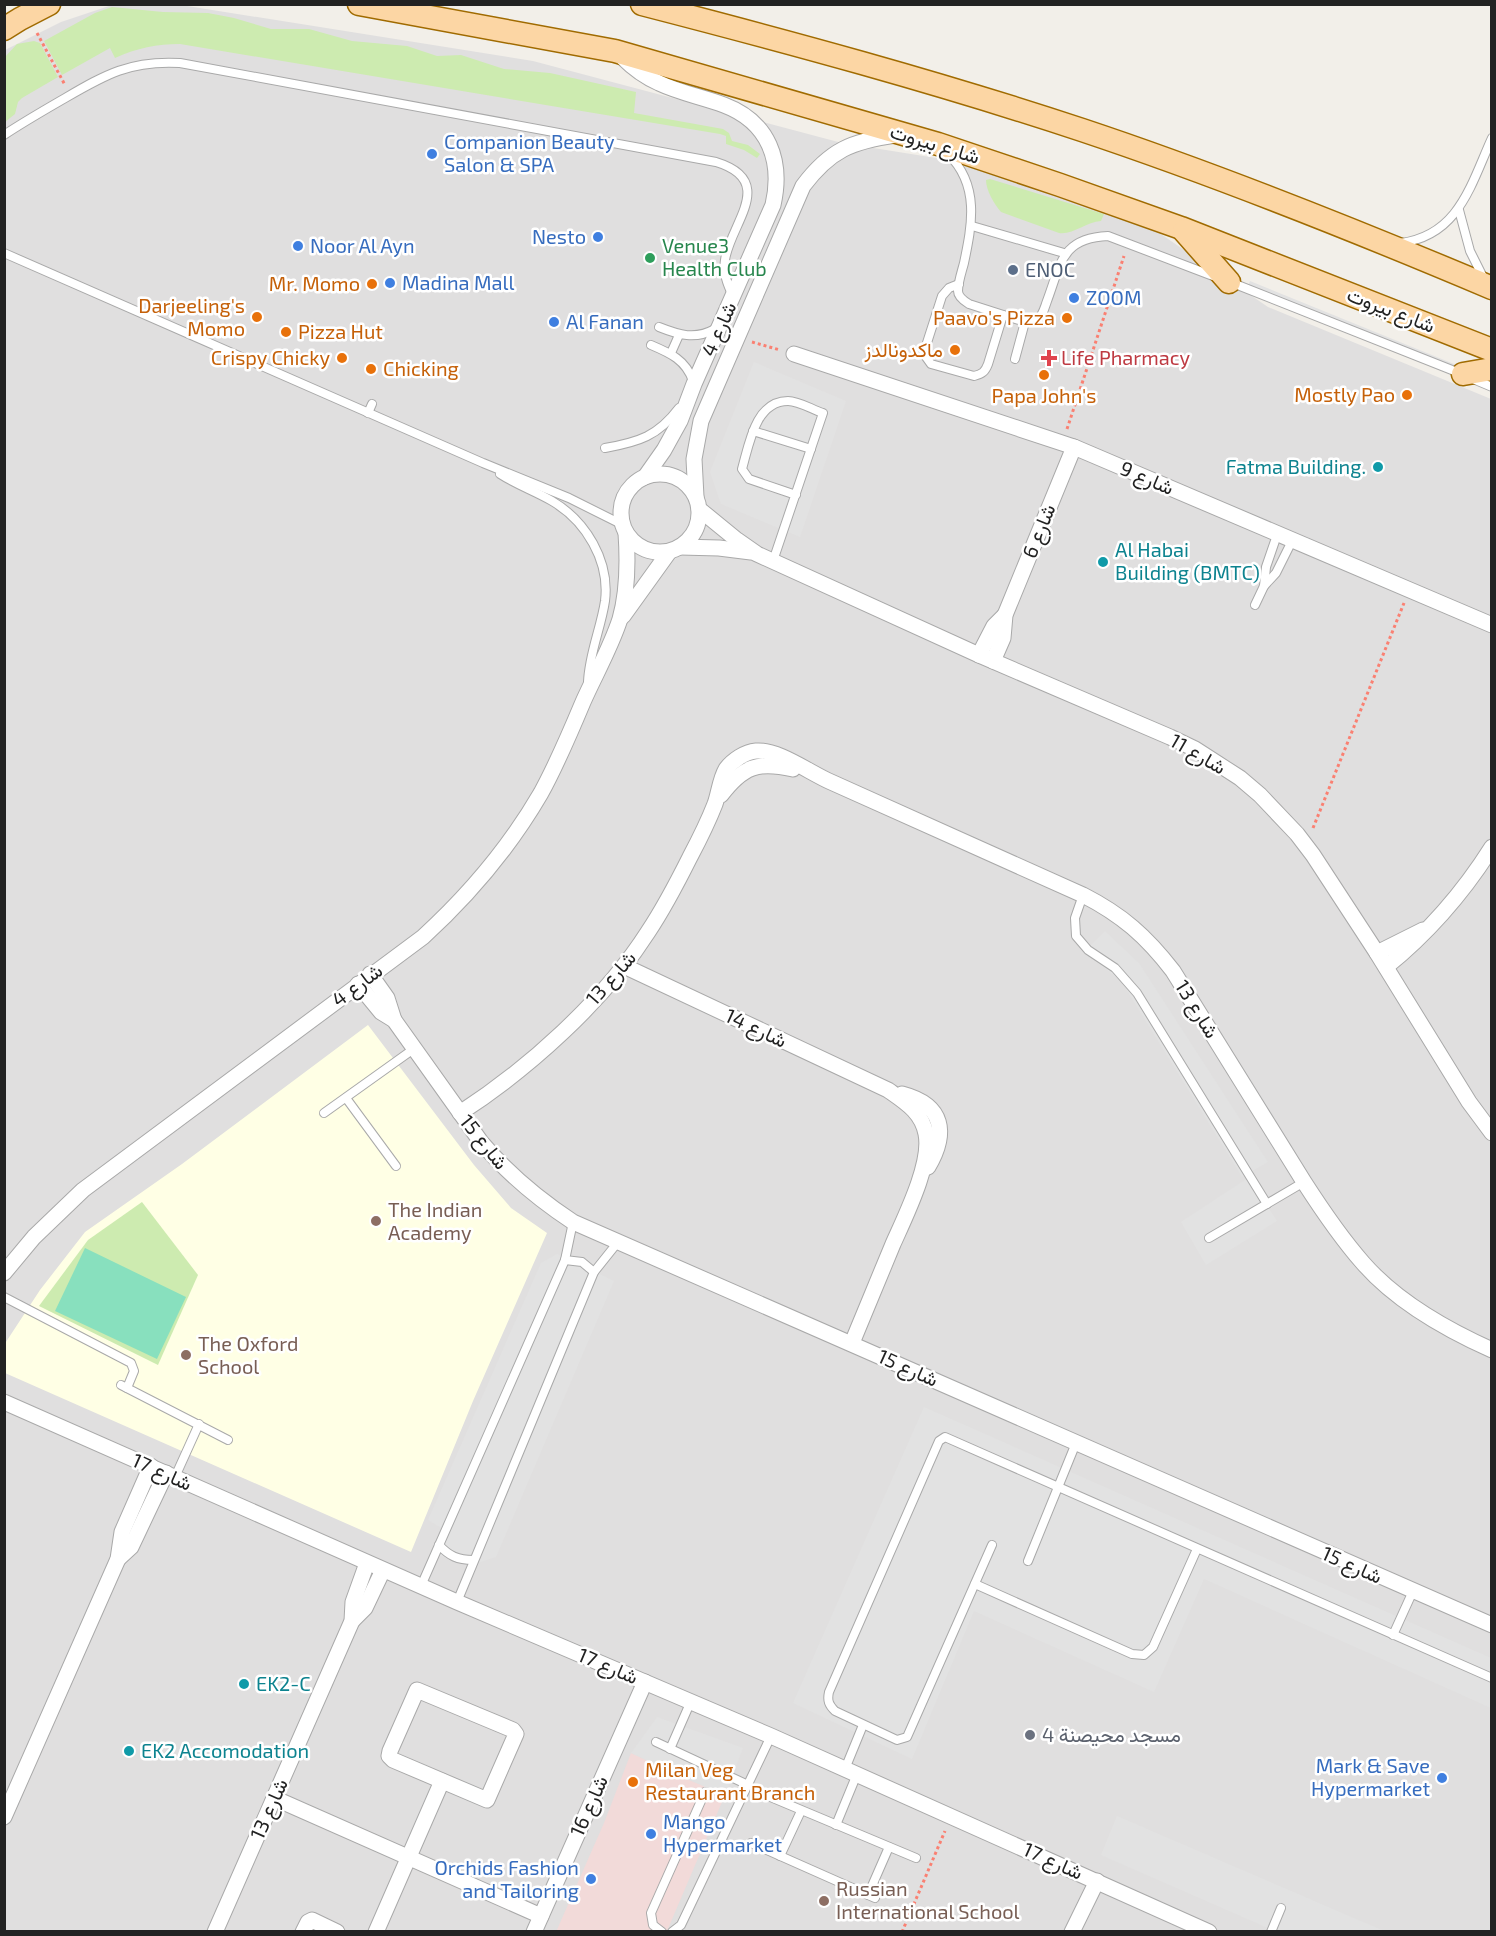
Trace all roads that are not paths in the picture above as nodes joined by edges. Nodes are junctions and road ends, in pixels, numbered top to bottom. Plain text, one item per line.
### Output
1 (49, 4) edge
2 (359, 4) edge
3 (642, 4) edge
4 (12, 24) edge
5 (615, 51) junction
6 (904, 134) junction
7 (4, 135) edge
8 (1491, 138) edge
9 (938, 144) junction
10 (1459, 210) junction
11 (972, 226) junction
12 (1181, 228) junction
13 (1388, 245) junction
14 (4, 253) edge
15 (1064, 254) junction
16 (1229, 282) junction
17 (959, 284) junction
18 (1490, 288) edge
19 (733, 296) junction
20 (1003, 315) junction
21 (1025, 322) junction
22 (659, 327) dead end
23 (719, 327) junction
24 (678, 335) junction
25 (651, 345) dead end
26 (1491, 350) edge
27 (671, 353) junction
28 (794, 354) road end
29 (1015, 359) dead end
30 (1491, 369) edge
31 (1463, 374) junction
32 (1491, 387) edge
33 (693, 388) junction
34 (372, 404) dead end
35 (369, 413) junction
36 (753, 431) junction
37 (1068, 445) junction
38 (605, 448) dead end
39 (811, 449) junction
40 (483, 463) junction
41 (645, 477) junction
42 (796, 495) junction
43 (698, 503) junction
44 (624, 529) junction
45 (1285, 538) junction
46 (675, 549) junction
47 (757, 554) junction
48 (773, 561) junction
49 (1264, 586) junction
50 (1255, 605) dead end
51 (619, 621) junction
52 (1491, 625) edge
53 (986, 658) junction
54 (587, 693) junction
55 (1491, 848) edge
56 (1083, 895) junction
57 (1425, 930) junction
58 (1377, 953) junction
59 (624, 966) junction
60 (1386, 967) junction
61 (364, 979) junction
62 (414, 1048) junction
63 (346, 1098) junction
64 (324, 1113) dead end
65 (460, 1113) junction
66 (1491, 1133) edge
67 (396, 1166) dead end
68 (1304, 1182) junction
69 (1267, 1204) junction
70 (573, 1222) junction
71 (1209, 1238) dead end
72 (618, 1242) junction
73 (565, 1260) junction
74 (594, 1272) junction
75 (4, 1273) edge
76 (4, 1298) edge
77 (852, 1343) junction
78 (1491, 1350) edge
79 (5, 1402) edge
80 (199, 1424) junction
81 (228, 1440) dead end
82 (1076, 1443) junction
83 (151, 1467) junction
84 (170, 1475) junction
85 (1058, 1488) junction
86 (439, 1545) junction
87 (992, 1545) dead end
88 (1197, 1549) junction
89 (118, 1559) junction
90 (473, 1560) junction
91 (1028, 1561) dead end
92 (368, 1563) junction
93 (383, 1570) junction
94 (975, 1584) junction
95 (421, 1586) junction
96 (1413, 1591) junction
97 (457, 1602) junction
98 (352, 1621) junction
99 (1491, 1625) edge
100 (1393, 1635) junction
101 (1491, 1678) edge
102 (645, 1682) junction
103 (690, 1701) junction
104 (863, 1725) junction
105 (771, 1736) junction
106 (656, 1742) dead end
107 (670, 1749) junction
108 (851, 1772) junction
109 (442, 1781) junction
110 (748, 1785) junction
111 (705, 1792) dead end
112 (768, 1796) dead end
113 (274, 1798) junction
114 (801, 1810) junction
115 (4, 1817) edge
116 (836, 1825) junction
117 (751, 1843) dead end
118 (889, 1847) junction
119 (780, 1856) junction
120 (409, 1858) junction
121 (916, 1858) dead end
122 (1101, 1882) junction
123 (1281, 1908) dead end
124 (541, 1916) junction
125 (215, 1932) edge
126 (303, 1932) edge
127 (337, 1932) edge
128 (376, 1932) edge
129 (534, 1932) edge
130 (662, 1932) edge
131 (672, 1932) edge
132 (1072, 1932) edge
133 (1082, 1932) edge
134 (1209, 1932) edge
135 (1271, 1932) edge

1 - 4 main road
2 - 5 main road, شارع بيروت
3 - 13 main road
5 - 6 main road, شارع بيروت
5 - 19 street, شارع 4
6 - 9 main road, شارع بيروت
6 - 43 street, شارع 4
7 - 19 lane
8 - 10 lane
9 - 11 lane
9 - 12 main road, شارع بيروت
10 - 13 lane
10 - 18 lane
11 - 15 lane
11 - 17 lane
12 - 16 main road
12 - 26 main road, شارع بيروت
13 - 18 main road
14 - 35 lane
15 - 16 lane
15 - 21 lane
16 - 31 lane
17 - 20 lane
17 - 20 lane
19 - 23 street, شارع 4
20 - 21 lane
21 - 29 lane
22 - 24 lane
23 - 24 lane
23 - 33 street, شارع 4
24 - 27 lane
25 - 27 lane
27 - 33 lane
28 - 37 street, شارع 9
30 - 31 main road
31 - 32 lane
33 - 38 lane
33 - 41 street, شارع 4
34 - 35 lane
35 - 40 lane
36 - 39 lane
36 - 39 lane
36 - 42 lane
37 - 45 street, شارع 9
37 - 53 street, شارع 6
39 - 42 lane
40 - 44 lane
40 - 54 lane
41 - 43 street
41 - 44 street
42 - 48 lane
43 - 46 street
43 - 47 street, شارع 11
44 - 46 street
44 - 51 street, شارع 4
45 - 49 lane
45 - 49 lane
45 - 52 street, شارع 9
46 - 47 street, شارع 11
46 - 51 street, شارع 4
47 - 48 street, شارع 11
48 - 53 street, شارع 11
49 - 50 lane
51 - 54 street, شارع 4
53 - 58 street, شارع 11
54 - 61 street, شارع 4
55 - 57 street
56 - 59 street, شارع 13
56 - 68 street, شارع 13
56 - 69 lane
57 - 58 street
57 - 60 street
58 - 60 street, شارع 11
59 - 65 street, شارع 13
59 - 77 street, شارع 14
60 - 66 street, شارع 11
61 - 62 street, شارع 15
61 - 75 street, شارع 4
62 - 63 lane
62 - 65 street, شارع 15
63 - 64 lane
63 - 67 lane
65 - 70 street, شارع 15
68 - 69 lane
68 - 78 street, شارع 13
69 - 71 lane
70 - 72 street, شارع 15
70 - 73 lane
72 - 74 lane
72 - 77 street, شارع 15
73 - 74 lane
73 - 86 lane
74 - 90 lane
76 - 80 lane
77 - 82 street, شارع 15
79 - 83 street, شارع 17
80 - 81 lane
80 - 84 lane
82 - 85 lane
82 - 96 street, شارع 15
83 - 84 street, شارع 17
83 - 89 street
84 - 89 street
84 - 92 street, شارع 17
85 - 88 lane
85 - 91 lane
85 - 104 lane
86 - 90 lane
86 - 95 lane
87 - 94 lane
88 - 94 lane
88 - 100 lane
89 - 115 street
90 - 97 lane
92 - 93 street, شارع 17
92 - 98 street, شارع 13
93 - 95 street, شارع 17
93 - 98 street, شارع 13
94 - 104 lane
95 - 97 street, شارع 17
96 - 99 street, شارع 15
96 - 100 lane
97 - 102 street, شارع 17
98 - 113 street, شارع 13
100 - 101 lane
102 - 103 street, شارع 17
102 - 124 street, شارع 16
103 - 105 street, شارع 17
103 - 107 lane
104 - 108 lane
105 - 108 street, شارع 17
105 - 110 lane
106 - 107 lane
107 - 110 lane
108 - 116 lane
108 - 122 street, شارع 17
109 - 109 street
109 - 120 street
110 - 131 lane
111 - 130 lane
112 - 114 lane
113 - 120 street
113 - 125 street, شارع 13
114 - 116 lane
114 - 119 lane
116 - 118 lane
117 - 119 lane
118 - 119 lane
118 - 121 lane
120 - 124 street
120 - 128 street
122 - 132 street
122 - 133 street
122 - 134 street, شارع 17
123 - 135 lane
124 - 129 street, شارع 16
126 - 127 street

